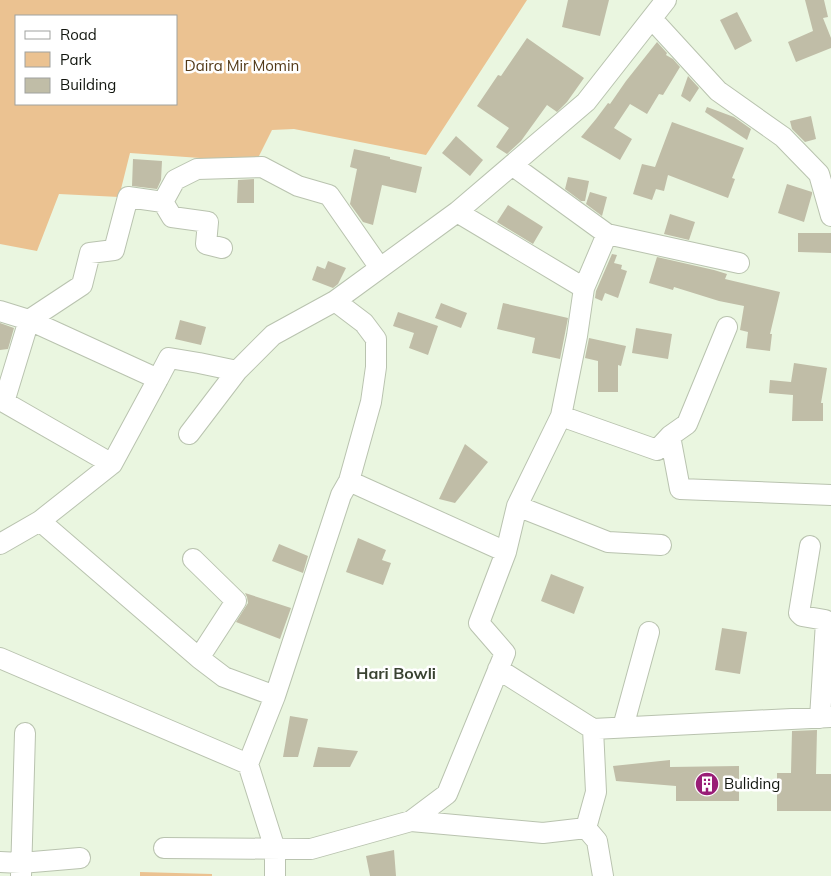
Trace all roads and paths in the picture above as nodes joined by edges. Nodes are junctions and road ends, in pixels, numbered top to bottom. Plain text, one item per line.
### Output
1 (666, 0) edge
2 (652, 19) junction
3 (512, 165) junction
4 (163, 202) junction
5 (457, 212) junction
6 (831, 216) edge
7 (607, 234) junction
8 (222, 248) dead end
9 (739, 263) dead end
10 (380, 268) junction
11 (584, 288) junction
12 (335, 301) junction
13 (0, 311) edge
14 (28, 320) junction
15 (727, 327) dead end
16 (237, 371) junction
17 (158, 379) junction
18 (4, 383) edge
19 (561, 416) junction
20 (189, 434) dead end
21 (670, 436) junction
22 (112, 464) junction
23 (349, 481) junction
24 (831, 495) edge
25 (517, 506) junction
26 (40, 521) junction
27 (0, 544) edge
28 (660, 545) dead end
29 (810, 546) dead end
30 (506, 552) junction
31 (193, 559) dead end
32 (649, 632) dead end
33 (0, 658) edge
34 (200, 658) junction
35 (498, 669) junction
36 (275, 696) junction
37 (825, 718) edge
38 (622, 727) junction
39 (593, 729) junction
40 (26, 733) dead end
41 (248, 764) junction
42 (411, 821) junction
43 (586, 828) junction
44 (164, 848) dead end
45 (275, 849) junction
46 (80, 858) dead end
47 (0, 862) edge
48 (21, 870) edge
49 (275, 876) edge
50 (603, 876) edge

1 - 2 street
2 - 3 street
2 - 6 street
3 - 5 street
3 - 7 street
4 - 8 street
4 - 10 street
4 - 14 street
5 - 10 street
5 - 11 street
7 - 9 street
7 - 11 street
10 - 12 street
11 - 19 street
12 - 16 street
12 - 23 street
13 - 14 street
14 - 17 street
14 - 18 street
15 - 21 street
16 - 17 street
16 - 20 street
17 - 22 street
18 - 22 street
19 - 21 street
19 - 25 street
21 - 24 street
22 - 26 street
23 - 30 street
23 - 36 street
25 - 28 street
25 - 30 street
26 - 27 street
26 - 34 street
29 - 37 street
30 - 35 street
31 - 34 street
32 - 38 street
33 - 41 street
34 - 36 street
35 - 39 street
35 - 42 street
36 - 41 street
37 - 38 street
38 - 39 street
39 - 43 street
40 - 48 street
41 - 45 street
42 - 43 street
42 - 45 street
43 - 50 street
44 - 45 street
45 - 49 street
46 - 48 street
47 - 48 street

